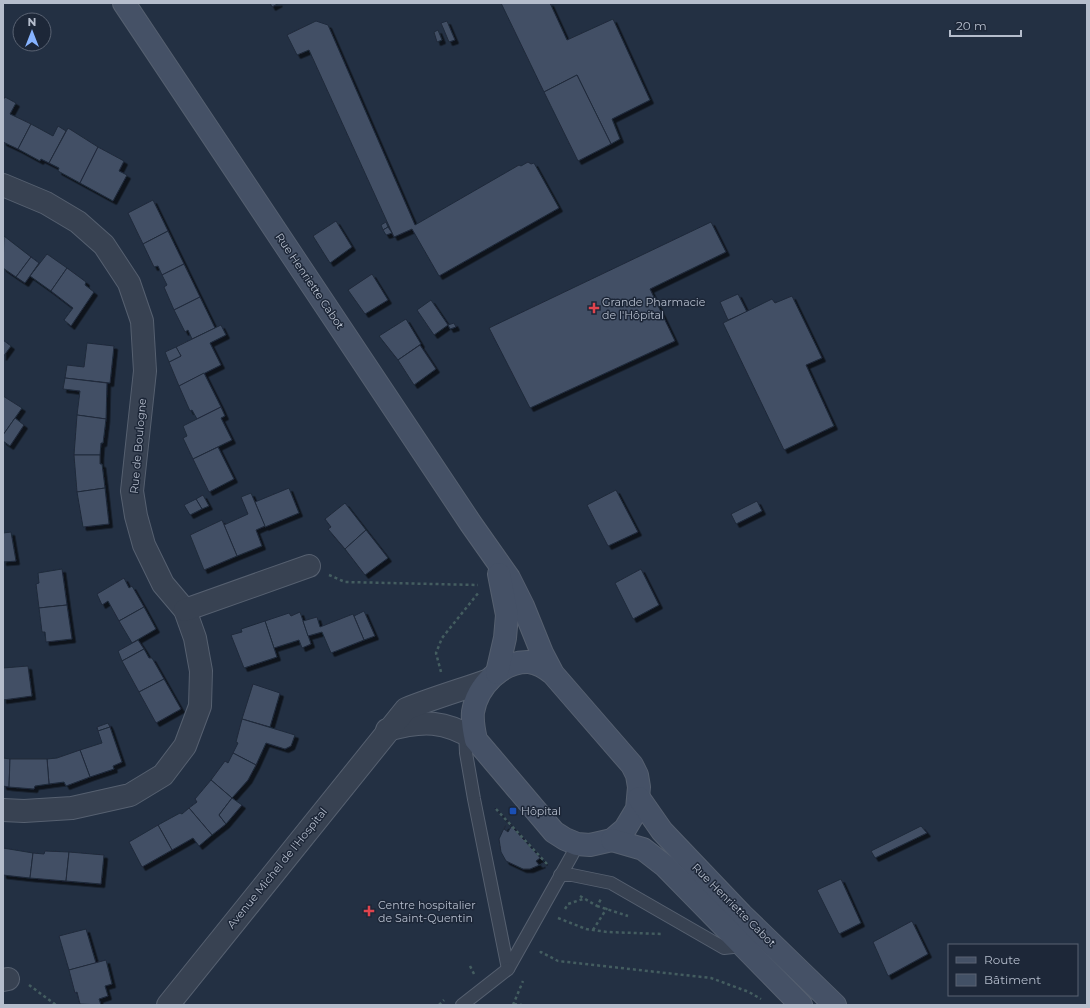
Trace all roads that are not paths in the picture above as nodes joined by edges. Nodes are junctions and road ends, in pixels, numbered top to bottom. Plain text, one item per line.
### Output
1 (124, 3) edge
2 (3, 185) edge
3 (495, 560) junction
4 (309, 566) road end
5 (185, 610) junction
6 (553, 674) junction
7 (493, 677) junction
8 (471, 728) junction
9 (387, 730) junction
10 (639, 798) junction
11 (3, 810) edge
12 (612, 840) junction
13 (577, 844) junction
14 (560, 875) junction
15 (742, 946) junction
16 (508, 969) junction
17 (168, 1005) edge
18 (462, 1005) edge
19 (801, 1005) edge
20 (835, 1005) edge

1 - 3 street, Rue Henriette Cabot
2 - 5 street, Rue de Boulogne
3 - 6 street, Rue Henriette Cabot
3 - 7 street, Rue Henriette Cabot
4 - 5 street
5 - 11 street, Rue de Boulogne
6 - 7 street
6 - 10 street
7 - 8 street, Rue Henriette Cabot
7 - 9 street, Avenue Michel de l'Hospital
8 - 9 street
8 - 13 street
8 - 16 lane
9 - 17 street, Avenue Michel de l'Hospital
10 - 12 street
10 - 20 street, Rue Henriette Cabot
12 - 13 street
12 - 15 street, Rue Henriette Cabot
13 - 14 lane
14 - 15 lane
14 - 16 lane
15 - 19 street, Rue Henriette Cabot
16 - 18 lane

